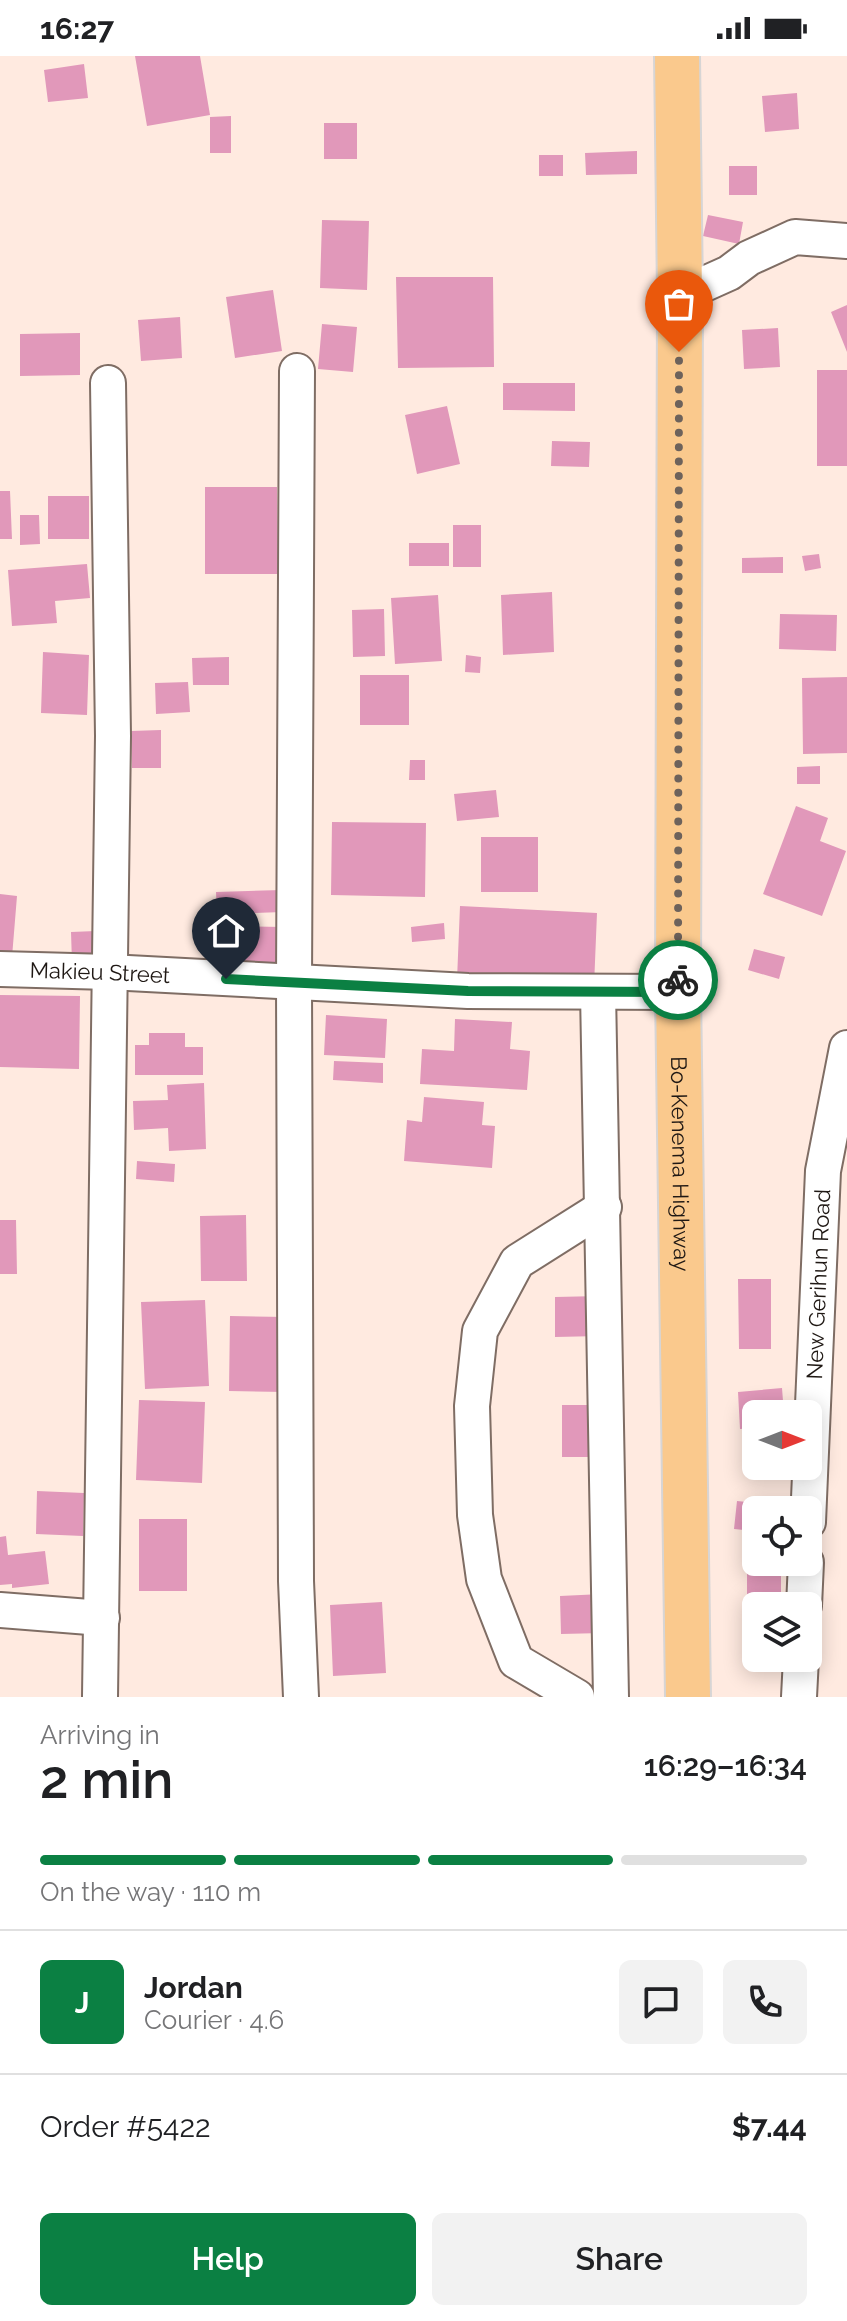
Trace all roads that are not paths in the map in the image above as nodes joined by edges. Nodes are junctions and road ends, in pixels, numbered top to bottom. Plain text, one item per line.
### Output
1 (677, 56) edge
2 (847, 241) edge
3 (680, 295) junction
4 (297, 371) dead end
5 (108, 383) dead end
6 (0, 969) edge
7 (109, 972) junction
8 (294, 983) junction
9 (598, 992) junction
10 (678, 992) junction
11 (847, 1048) edge
12 (604, 1207) junction
13 (809, 1496) edge
14 (0, 1610) edge
15 (102, 1618) junction
16 (800, 1672) edge
17 (100, 1697) edge
18 (301, 1697) edge
19 (577, 1697) edge
20 (611, 1697) edge
21 (688, 1697) edge
22 (799, 1697) edge

1 - 3 highway, Bo-Kenema Highway
2 - 3 street
3 - 10 highway, Bo-Kenema Highway
4 - 8 street
5 - 7 street
6 - 7 street, Makieu Street
7 - 8 street, Makieu Street
7 - 15 street
8 - 9 street, Makieu Street
8 - 18 street
9 - 10 street, Makieu Street
9 - 12 street
10 - 21 highway, Bo-Kenema Highway
11 - 13 street, New Gerihun Road
12 - 19 street
12 - 20 street
14 - 15 street
15 - 17 street
16 - 22 street

